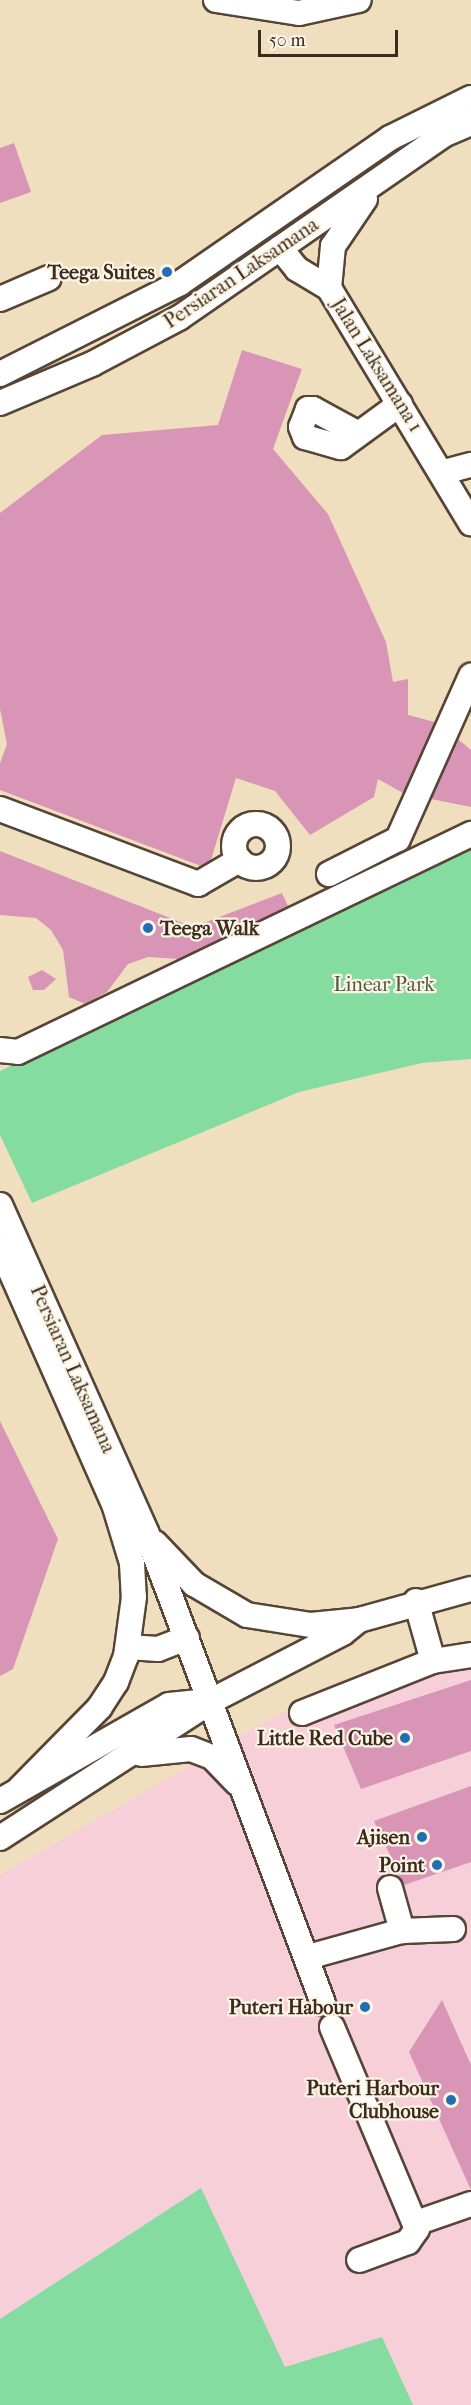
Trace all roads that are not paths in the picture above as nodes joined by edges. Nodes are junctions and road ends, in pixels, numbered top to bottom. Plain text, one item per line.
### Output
1 (216, 0) edge
2 (359, 0) edge
3 (471, 98) edge
4 (471, 123) edge
5 (443, 135) junction
6 (280, 248) junction
7 (49, 278) dead end
8 (329, 288) junction
9 (0, 299) edge
10 (0, 374) edge
11 (0, 403) edge
12 (400, 404) junction
13 (357, 433) dead end
14 (471, 465) edge
15 (444, 472) junction
16 (471, 523) edge
17 (471, 676) edge
18 (0, 809) edge
19 (471, 834) edge
20 (239, 860) dead end
21 (329, 874) dead end
22 (0, 1050) edge
23 (0, 1205) edge
24 (0, 1247) edge
25 (147, 1534) junction
26 (471, 1589) edge
27 (416, 1601) junction
28 (359, 1620) junction
29 (187, 1638) junction
30 (128, 1647) junction
31 (471, 1655) edge
32 (433, 1661) junction
33 (213, 1700) junction
34 (302, 1713) dead end
35 (128, 1758) junction
36 (20, 1788) junction
37 (244, 1792) junction
38 (0, 1801) edge
39 (0, 1838) edge
40 (390, 1888) dead end
41 (453, 1929) dead end
42 (402, 1931) junction
43 (308, 1957) junction
44 (323, 2003) dead end
45 (332, 2027) dead end
46 (471, 2204) edge
47 (416, 2223) junction
48 (359, 2260) dead end

1 - 2 street
3 - 10 street, Persiaran Laksamana
4 - 5 street, Persiaran Laksamana
5 - 6 street, Persiaran Laksamana
5 - 8 street, Jalan Laksamana 1
6 - 8 street
6 - 11 street, Persiaran Laksamana
7 - 9 street
8 - 12 street, Jalan Laksamana 1
12 - 13 street
12 - 15 street, Jalan Laksamana 1
14 - 15 street
15 - 16 street, Jalan Laksamana 1
17 - 21 street
18 - 20 street
19 - 22 street
23 - 25 street, Persiaran Laksamana
24 - 30 street
25 - 28 street
25 - 29 street, Persiaran Laksamana
26 - 27 street
27 - 28 street
27 - 32 street
28 - 33 street
29 - 30 street
29 - 33 street, Persiaran Laksamana
30 - 36 street
31 - 32 street
32 - 34 street
33 - 35 street
33 - 36 street
33 - 37 street, Persiaran Laksamana
35 - 37 street
35 - 39 street
36 - 38 street
37 - 43 street
40 - 42 street
41 - 42 street
42 - 43 street
43 - 44 street
45 - 47 street
46 - 47 street
47 - 48 street

